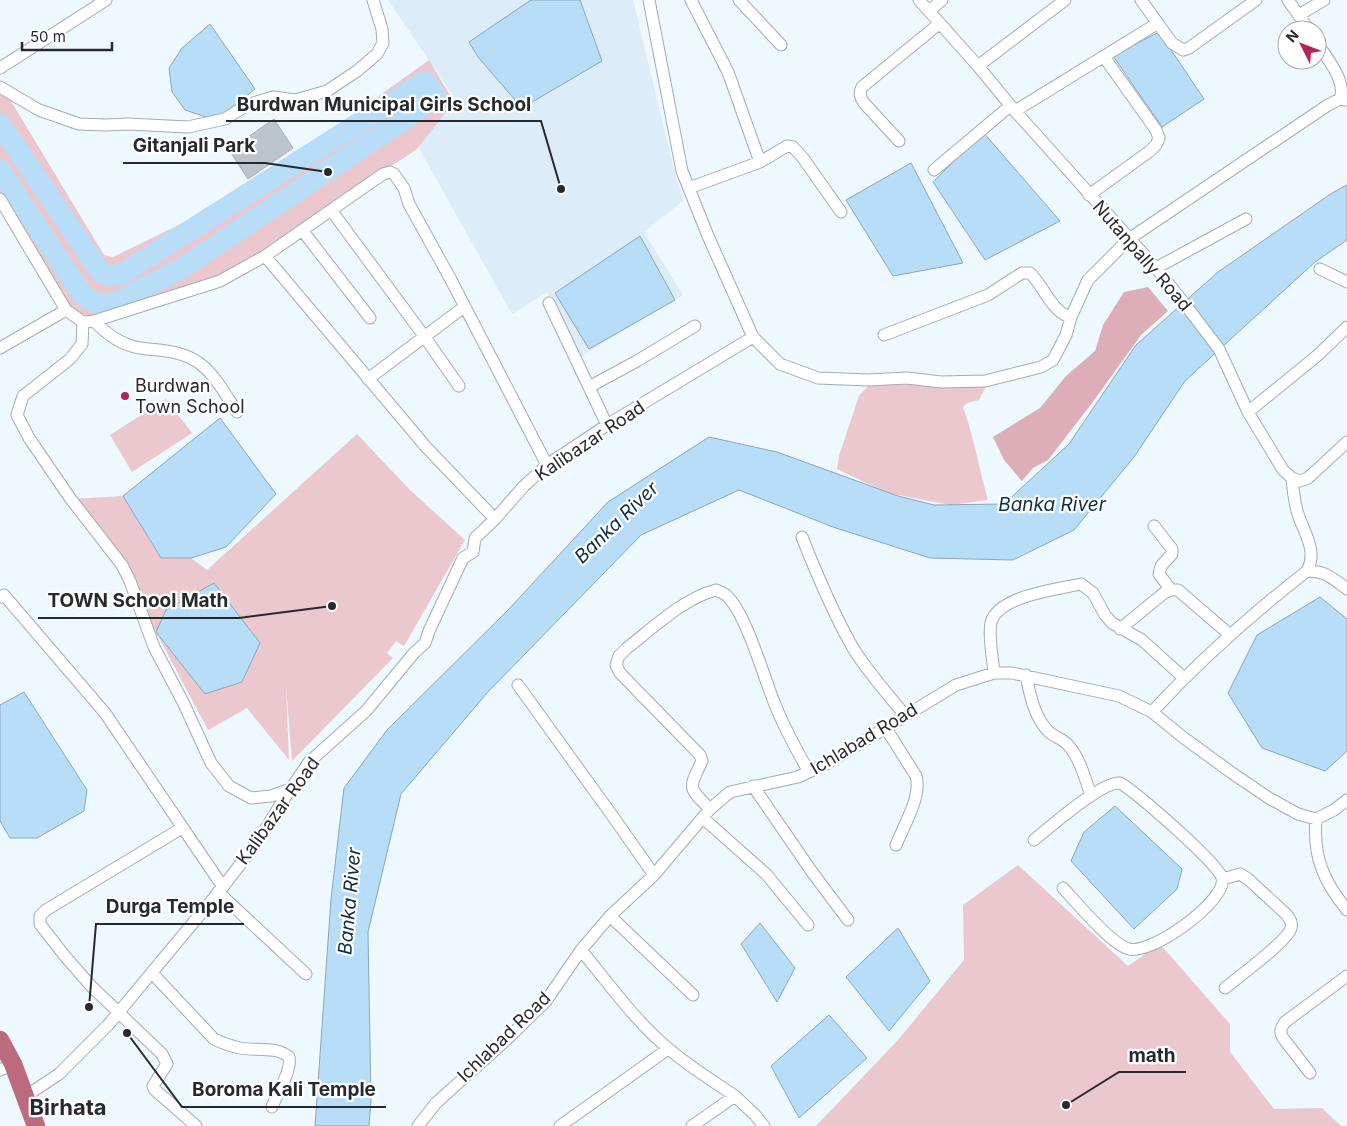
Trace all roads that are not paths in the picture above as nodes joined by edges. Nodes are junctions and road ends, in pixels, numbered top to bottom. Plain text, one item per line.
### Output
1 (106, 0) edge
2 (372, 0) edge
3 (649, 0) edge
4 (691, 0) edge
5 (739, 0) edge
6 (920, 0) edge
7 (942, 0) edge
8 (1065, 0) edge
9 (1142, 0) edge
10 (1256, 0) edge
11 (1288, 0) edge
12 (1324, 0) edge
13 (929, 10) junction
14 (1299, 15) junction
15 (1302, 20) edge
16 (940, 23) junction
17 (1158, 23) junction
18 (782, 46) dead end
19 (1104, 56) junction
20 (1327, 58) edge
21 (1, 65) edge
22 (978, 66) junction
23 (0, 87) edge
24 (1344, 99) edge
25 (1012, 108) junction
26 (899, 141) dead end
27 (760, 162) junction
28 (934, 170) dead end
29 (689, 188) junction
30 (1089, 195) junction
31 (0, 199) edge
32 (331, 210) junction
33 (841, 212) dead end
34 (1246, 219) dead end
35 (302, 230) junction
36 (1129, 238) junction
37 (264, 256) junction
38 (1156, 268) junction
39 (1320, 268) dead end
40 (1347, 282) edge
41 (549, 303) dead end
42 (464, 307) junction
43 (66, 310) junction
44 (1071, 317) junction
45 (370, 318) dead end
46 (88, 322) junction
47 (695, 326) dead end
48 (1347, 327) edge
49 (884, 335) dead end
50 (424, 336) junction
51 (753, 337) junction
52 (0, 348) edge
53 (368, 379) junction
54 (458, 386) dead end
55 (589, 387) junction
56 (237, 412) dead end
57 (1248, 412) junction
58 (607, 425) junction
59 (1347, 442) edge
60 (547, 466) junction
61 (1292, 478) junction
62 (495, 519) junction
63 (1154, 526) dead end
64 (802, 537) dead end
65 (1307, 571) junction
66 (1347, 589) edge
67 (1171, 590) junction
68 (0, 597) edge
69 (1120, 629) junction
70 (1229, 634) junction
71 (994, 673) junction
72 (1026, 675) junction
73 (1184, 678) junction
74 (518, 685) dead end
75 (1152, 712) junction
76 (905, 715) junction
77 (885, 727) junction
78 (809, 772) junction
79 (753, 786) junction
80 (291, 789) junction
81 (1091, 795) junction
82 (1347, 800) edge
83 (706, 813) junction
84 (1316, 819) junction
85 (182, 828) junction
86 (1034, 840) dead end
87 (896, 845) dead end
88 (654, 875) junction
89 (1223, 879) junction
90 (1063, 888) dead end
91 (221, 890) junction
92 (1347, 910) edge
93 (610, 916) junction
94 (848, 920) dead end
95 (808, 925) dead end
96 (581, 950) junction
97 (152, 973) junction
98 (306, 974) dead end
99 (1347, 976) edge
100 (1225, 988) dead end
101 (693, 995) dead end
102 (119, 1012) junction
103 (0, 1040) edge
104 (668, 1049) junction
105 (6, 1067) edge
106 (1310, 1074) dead end
107 (26, 1096) junction
108 (735, 1096) junction
109 (272, 1107) dead end
110 (36, 1126) edge
111 (196, 1126) edge
112 (418, 1126) edge
113 (560, 1126) edge
114 (692, 1126) edge
115 (764, 1126) edge

1 - 21 street
2 - 23 street
3 - 29 street
4 - 27 street
5 - 18 street
6 - 13 street, Nutanpally Road
7 - 13 street
8 - 22 street
9 - 17 street
10 - 17 street
11 - 14 street
12 - 14 street
13 - 16 street, Nutanpally Road
14 - 15 street
16 - 22 street, Nutanpally Road
16 - 26 street
17 - 19 street
19 - 25 street
19 - 30 street
20 - 24 street
22 - 25 street, Nutanpally Road
24 - 36 street
25 - 28 street
25 - 30 street, Nutanpally Road
27 - 29 street
27 - 33 street
29 - 51 street
30 - 36 street, Nutanpally Road
31 - 43 street
32 - 35 street
32 - 42 street
32 - 50 street
34 - 38 street
35 - 37 street
35 - 45 street
36 - 38 street, Nutanpally Road
36 - 44 street
37 - 46 street
37 - 53 street
38 - 57 street, Nutanpally Road
39 - 40 street
41 - 55 street
42 - 50 street
42 - 60 street
43 - 46 street
43 - 52 street
44 - 49 street
44 - 51 street
46 - 56 street
46 - 80 street
47 - 55 street
48 - 57 street
50 - 53 street
50 - 54 street
51 - 58 street, Kalibazar Road
53 - 62 street
55 - 58 street
57 - 61 street, Nutanpally Road
58 - 60 street, Kalibazar Road
59 - 61 street
60 - 62 street, Kalibazar Road
61 - 65 street
62 - 80 street, Kalibazar Road
63 - 67 street
64 - 76 street
65 - 66 street
65 - 70 street
67 - 69 street
67 - 70 street
68 - 85 street
69 - 71 street
69 - 73 street
70 - 73 street
71 - 72 street, Ichlabad Road
71 - 76 street, Ichlabad Road
72 - 75 street, Ichlabad Road
72 - 81 street
73 - 75 street
74 - 88 street
75 - 84 street, Ichlabad Road
76 - 77 street, Ichlabad Road
77 - 78 street, Ichlabad Road
77 - 87 street
78 - 79 street, Ichlabad Road
78 - 83 street
79 - 83 street, Ichlabad Road
79 - 94 street
80 - 91 street, Kalibazar Road
81 - 86 street
81 - 89 street
82 - 84 street
83 - 88 street, Ichlabad Road
83 - 95 street
84 - 92 street
85 - 91 street
85 - 102 street
88 - 93 street, Ichlabad Road
89 - 90 street
89 - 100 street
91 - 97 street, Kalibazar Road
91 - 98 street
93 - 96 street, Ichlabad Road
93 - 101 street
96 - 104 street
96 - 112 street, Ichlabad Road
97 - 102 street, Kalibazar Road
97 - 109 street
99 - 106 street
102 - 107 street, Kalibazar Road
102 - 111 street
103 - 105 highway
104 - 108 street
104 - 113 street
105 - 107 highway
107 - 110 highway
108 - 114 street
108 - 115 street

